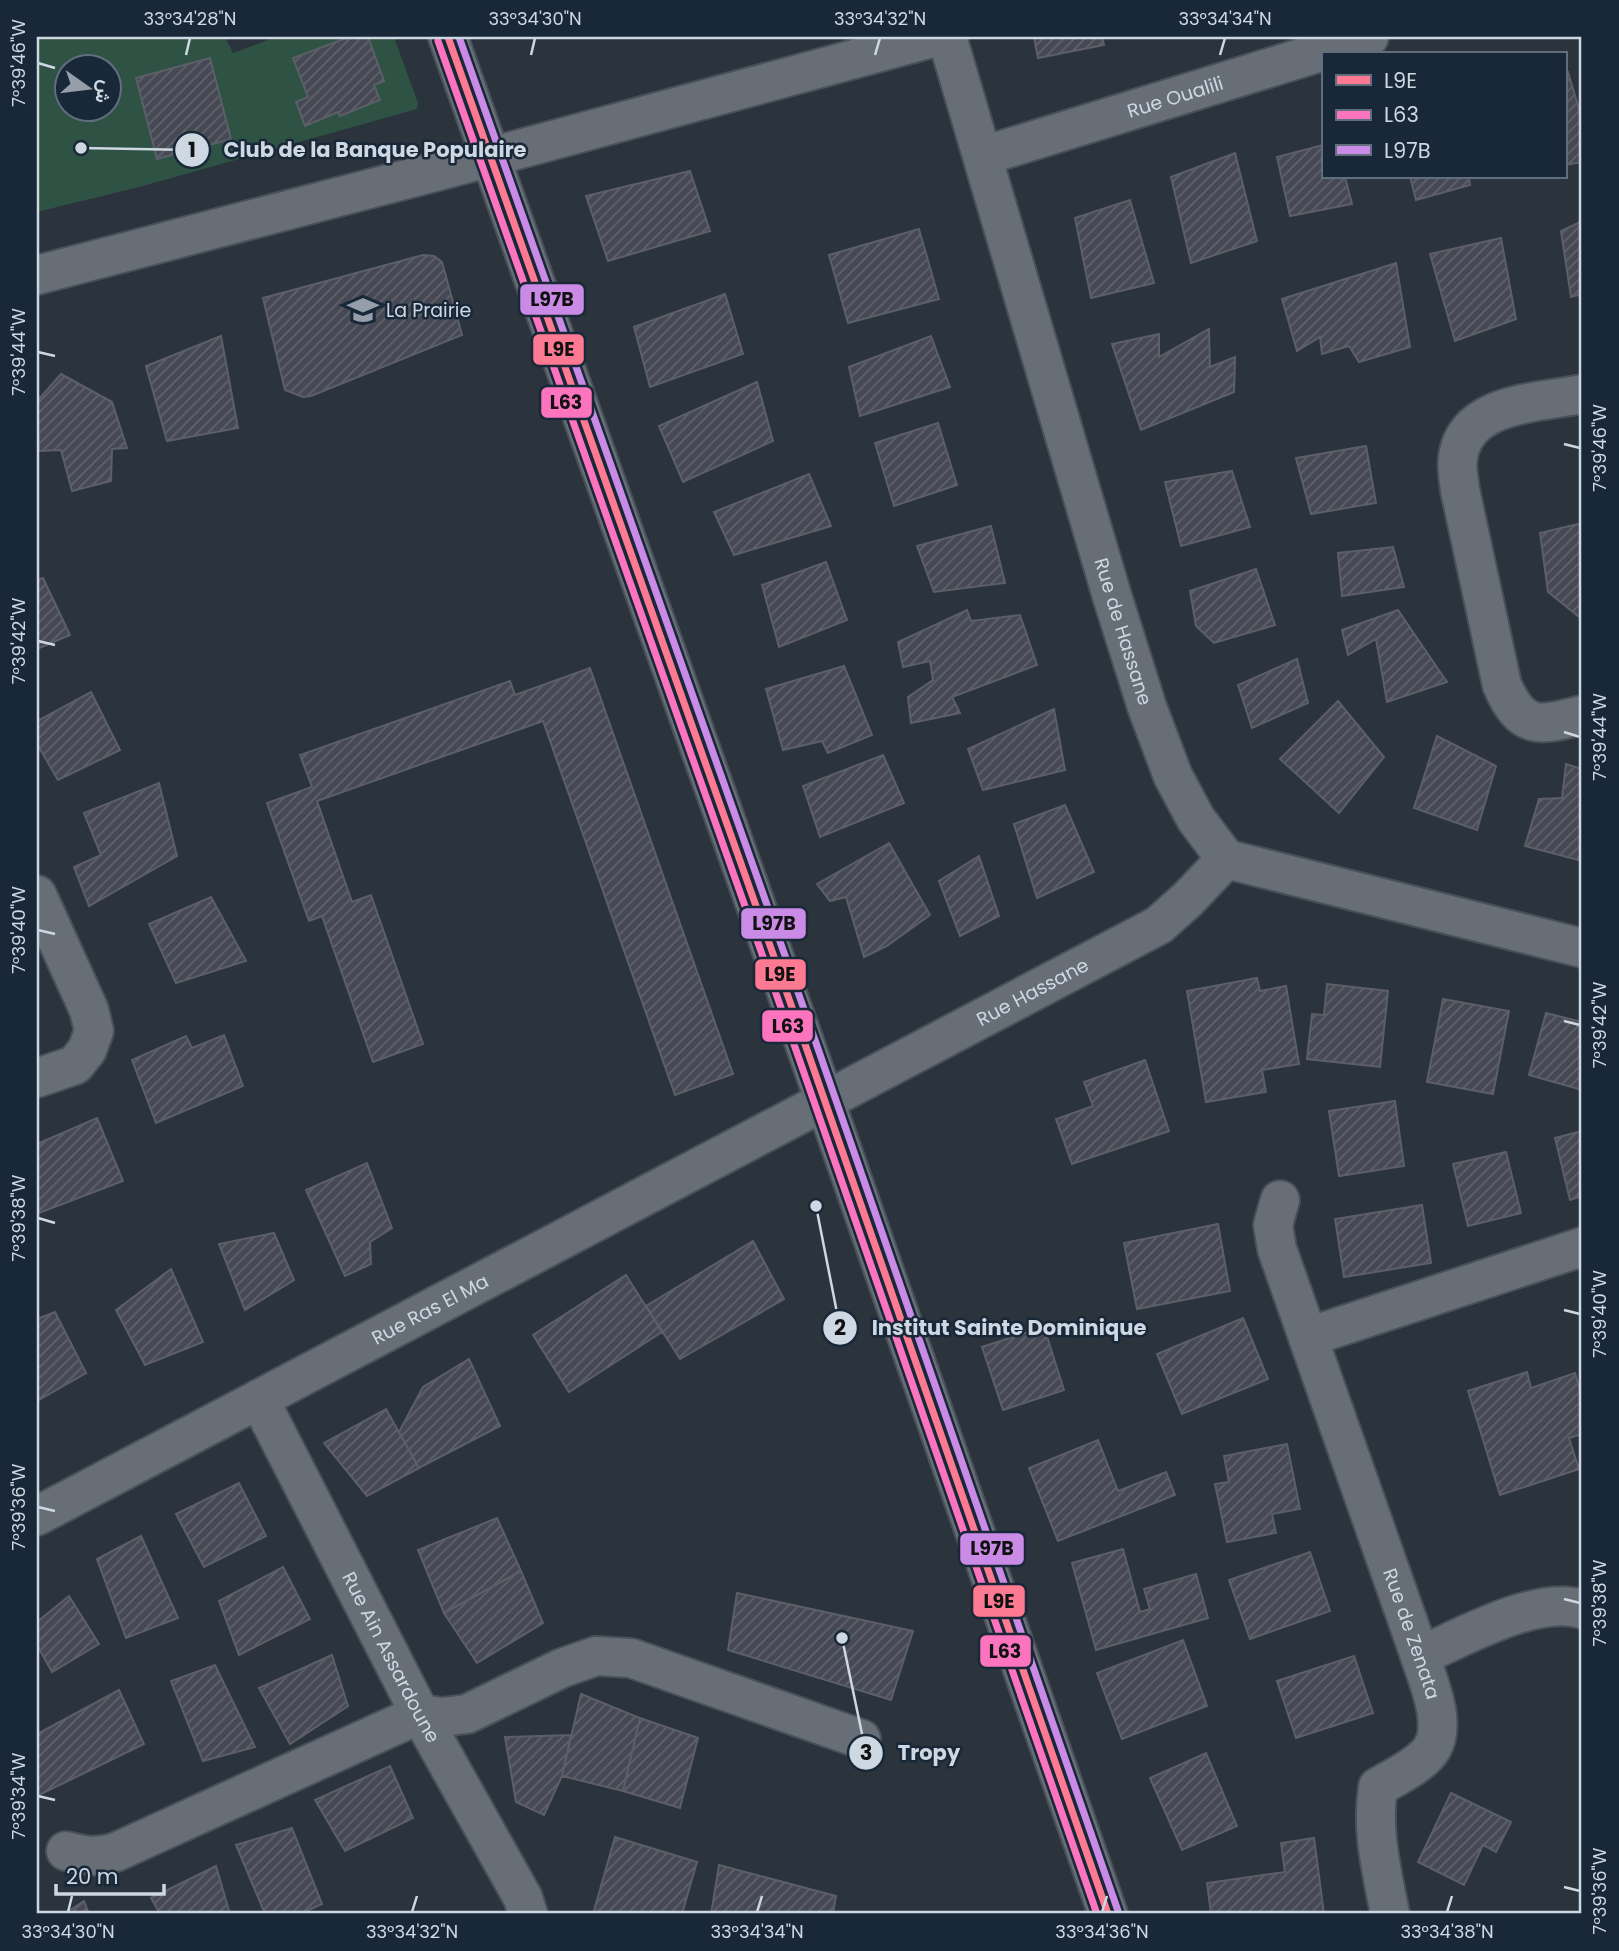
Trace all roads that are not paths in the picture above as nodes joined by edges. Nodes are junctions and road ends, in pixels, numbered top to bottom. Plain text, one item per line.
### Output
1 (448, 37) edge
2 (936, 37) edge
3 (947, 37) edge
4 (1350, 40) edge
5 (983, 156) junction
6 (491, 157) junction
7 (37, 275) edge
8 (1582, 394) edge
9 (1582, 715) edge
10 (1226, 859) junction
11 (37, 895) edge
12 (1582, 948) edge
13 (37, 1078) edge
14 (825, 1102) junction
15 (1280, 1200) dead end
16 (1582, 1247) edge
17 (1308, 1337) junction
18 (259, 1399) junction
19 (37, 1516) edge
20 (1582, 1609) edge
21 (1420, 1656) junction
22 (420, 1714) junction
23 (861, 1739) dead end
24 (66, 1851) dead end
25 (528, 1914) edge
26 (1108, 1914) edge
27 (1390, 1914) edge

1 - 6 street
2 - 6 street
3 - 5 street, Rue de Hassane
4 - 5 street, Rue Oualili
5 - 10 street, Rue de Hassane
6 - 7 street
6 - 14 street
8 - 9 street
10 - 12 street
10 - 14 street, Rue Hassane
11 - 13 street
14 - 18 street, Rue Ras El Ma
14 - 26 street
15 - 17 street, Rue de Zenata
16 - 17 street
17 - 21 street, Rue de Zenata
18 - 19 street, Rue Ras El Ma
18 - 22 street, Rue Ain Assardoune
20 - 21 street
21 - 27 street, Rue de Zenata
22 - 23 street
22 - 24 street
22 - 25 street, Rue Ain Assardoune

